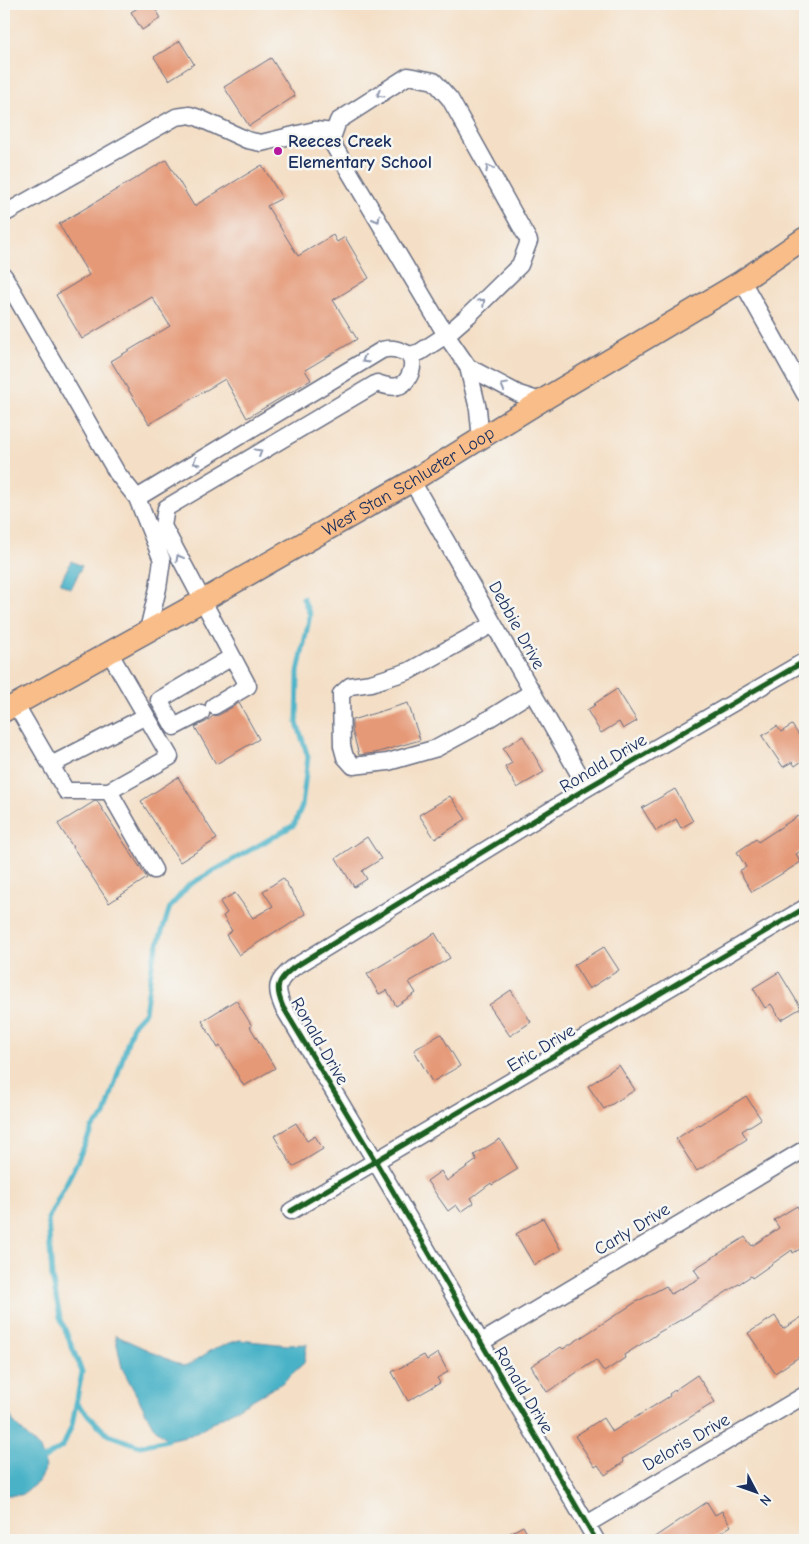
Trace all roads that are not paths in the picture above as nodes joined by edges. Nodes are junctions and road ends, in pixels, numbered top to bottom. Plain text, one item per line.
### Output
1 (334, 132) junction
2 (4, 214) edge
3 (805, 238) edge
4 (4, 276) edge
5 (742, 281) junction
6 (446, 336) junction
7 (410, 355) junction
8 (468, 367) junction
9 (805, 392) edge
10 (541, 401) junction
11 (481, 440) junction
12 (412, 481) junction
13 (137, 498) junction
14 (202, 601) junction
15 (494, 624) junction
16 (148, 630) junction
17 (109, 652) junction
18 (232, 657) junction
19 (805, 661) edge
20 (532, 692) junction
21 (10, 708) edge
22 (146, 716) junction
23 (51, 765) junction
24 (587, 788) junction
25 (108, 791) junction
26 (154, 870) dead end
27 (805, 908) edge
28 (805, 1149) edge
29 (376, 1162) junction
30 (291, 1211) dead end
31 (480, 1343) junction
32 (805, 1396) edge
33 (587, 1524) junction
34 (596, 1540) edge

1 - 2 street
1 -> 6 street
6 -> 1 street
3 - 5 main road, West Stan Schlueter Loop
4 - 13 street
5 - 9 street
5 - 10 main road, West Stan Schlueter Loop
6 - 7 street
6 - 8 street
7 -> 13 street
14 -> 7 street
10 -> 8 street
8 - 11 street
10 - 11 main road, West Stan Schlueter Loop
11 - 12 main road, West Stan Schlueter Loop
12 - 14 main road, West Stan Schlueter Loop
12 - 15 street, Debbie Drive
13 - 16 street
14 - 16 main road, West Stan Schlueter Loop
14 - 18 street
15 - 20 street, Debbie Drive
15 - 20 street
16 - 17 main road, West Stan Schlueter Loop
17 - 21 main road, West Stan Schlueter Loop
17 - 22 street
18 - 18 street
19 - 24 street, Ronald Drive
20 - 24 street, Debbie Drive
21 - 23 street
22 - 23 street
22 - 25 street
23 - 25 street
24 - 29 street, Ronald Drive
25 - 26 street
27 - 29 street, Eric Drive
28 - 31 street, Carly Drive
29 - 30 street, Eric Drive
29 - 31 street, Ronald Drive
31 - 33 street, Ronald Drive
32 - 33 street, Deloris Drive
33 - 34 street, Ronald Drive

